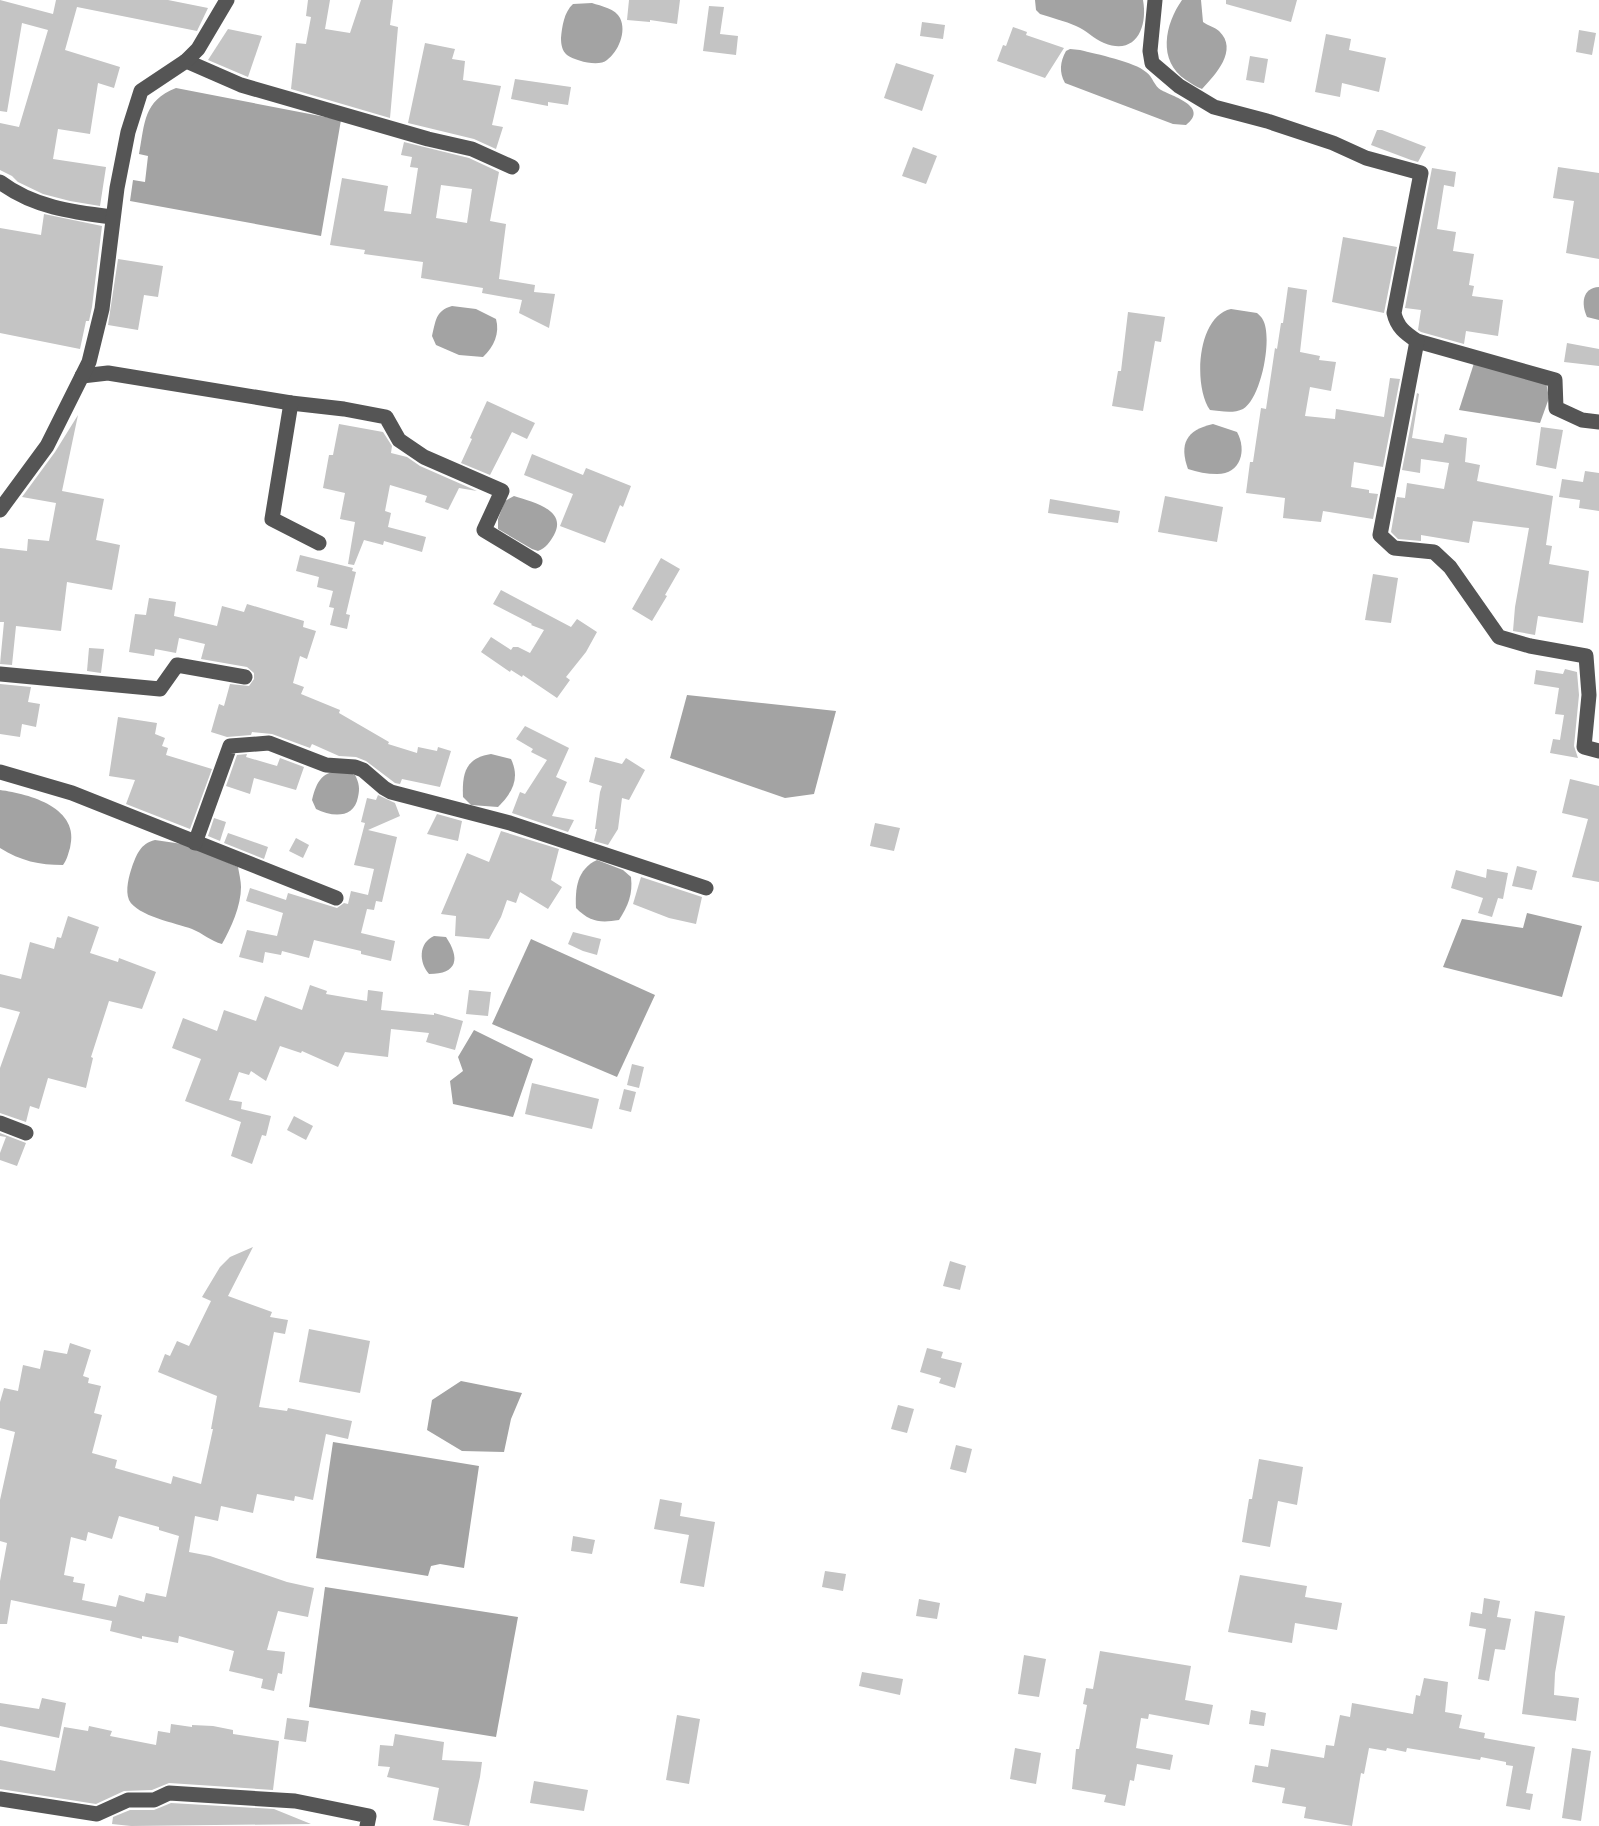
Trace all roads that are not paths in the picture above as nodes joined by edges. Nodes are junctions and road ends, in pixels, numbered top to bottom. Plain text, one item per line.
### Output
1 (227, 0) edge
2 (1155, 0) edge
3 (186, 61) junction
4 (512, 167) dead end
5 (0, 182) edge
6 (112, 217) junction
7 (1417, 341) junction
8 (82, 376) junction
9 (291, 403) junction
10 (1599, 422) edge
11 (0, 510) edge
12 (319, 543) dead end
13 (534, 561) dead end
14 (0, 674) edge
15 (245, 677) dead end
16 (1599, 751) edge
17 (0, 772) edge
18 (195, 843) junction
19 (706, 888) dead end
20 (336, 898) dead end
21 (0, 1123) edge
22 (26, 1133) dead end
23 (0, 1799) edge
24 (367, 1826) edge

1 - 3 street
2 - 7 street
3 - 4 street
3 - 6 street
5 - 6 street
6 - 8 street
7 - 10 street
7 - 16 street
8 - 9 street
8 - 11 street
9 - 12 street
9 - 13 street
14 - 15 street
17 - 18 street
18 - 19 street
18 - 20 street
21 - 22 street
23 - 24 street

